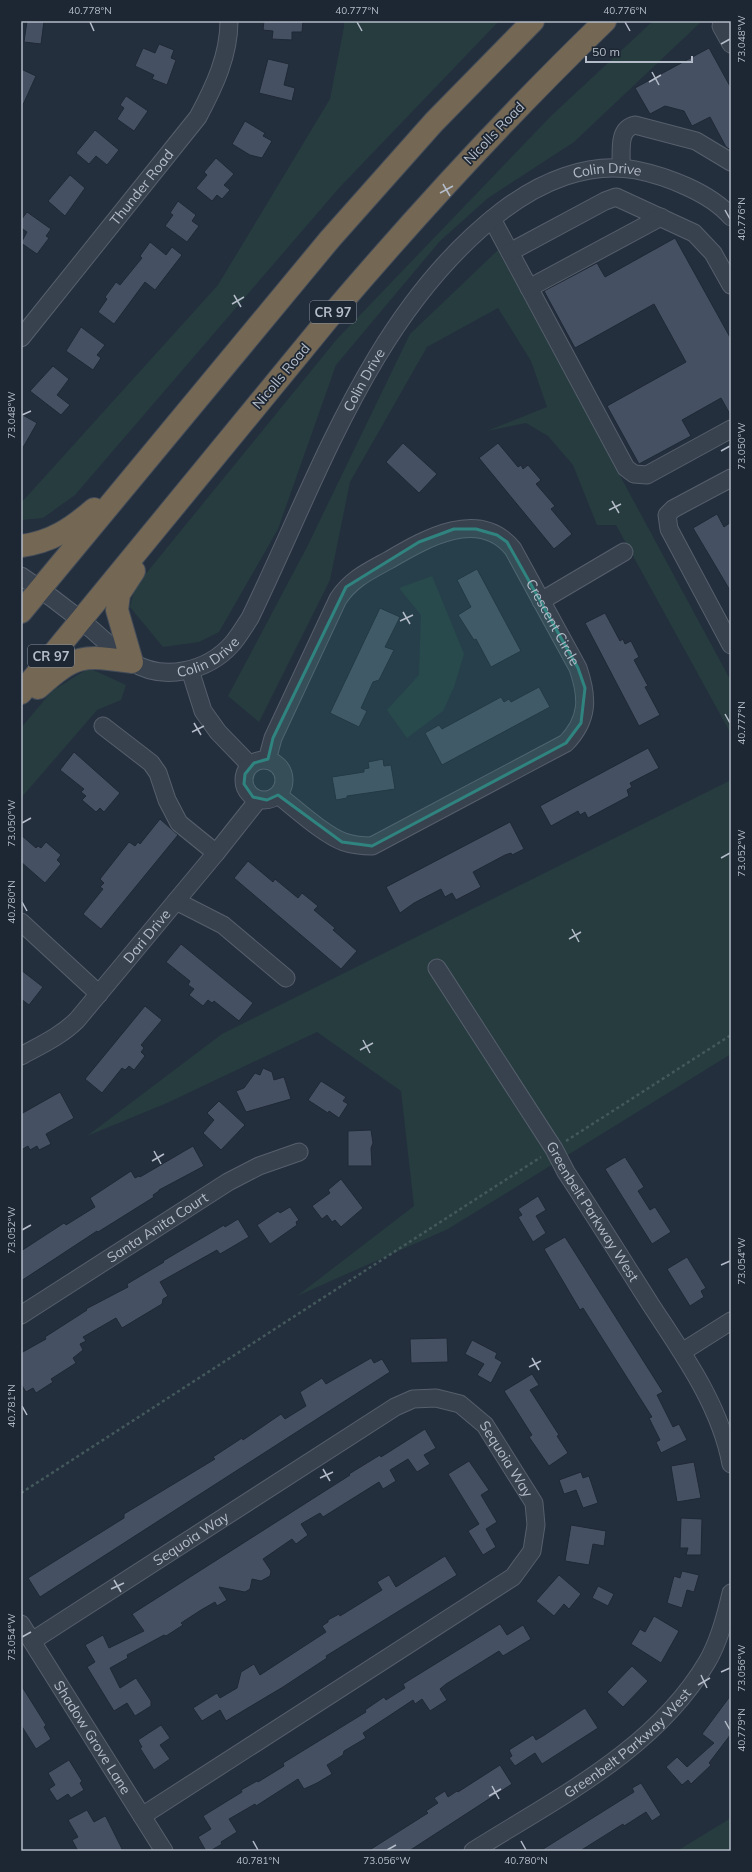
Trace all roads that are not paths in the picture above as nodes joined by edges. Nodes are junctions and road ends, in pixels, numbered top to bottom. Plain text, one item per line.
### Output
1 (229, 21) edge
2 (533, 21) edge
3 (605, 21) edge
4 (721, 26) dead end
5 (731, 44) edge
6 (731, 162) edge
7 (621, 167) junction
8 (661, 217) junction
9 (731, 217) edge
10 (492, 219) junction
11 (510, 252) junction
12 (731, 285) edge
13 (529, 288) junction
14 (21, 338) edge
15 (731, 429) edge
16 (134, 475) junction
17 (731, 478) edge
18 (156, 527) junction
19 (21, 546) edge
20 (624, 552) dead end
21 (21, 576) edge
22 (41, 589) junction
23 (541, 601) junction
24 (21, 612) edge
25 (80, 620) junction
26 (731, 644) edge
27 (132, 662) junction
28 (190, 670) junction
29 (21, 693) edge
30 (21, 703) edge
31 (103, 726) dead end
32 (267, 760) junction
33 (250, 765) junction
34 (278, 795) junction
35 (258, 800) junction
36 (216, 853) junction
37 (176, 901) junction
38 (21, 922) edge
39 (437, 968) dead end
40 (286, 978) dead end
41 (98, 994) junction
42 (21, 1056) edge
43 (298, 1152) dead end
44 (21, 1314) edge
45 (731, 1321) edge
46 (682, 1352) junction
47 (731, 1464) edge
48 (731, 1593) edge
49 (21, 1624) edge
50 (32, 1642) junction
51 (142, 1816) junction
52 (164, 1851) edge
53 (473, 1851) edge

1 - 14 street, Thunder Road
2 - 16 highway
3 - 18 highway, Nicolls Road / CR 97
4 - 5 street
6 - 7 street
7 - 9 street, Colin Drive
7 - 10 street, Colin Drive
8 - 11 street
8 - 12 street
8 - 13 street
10 - 11 street
10 - 28 street, Colin Drive
11 - 13 street
13 - 15 street
16 - 19 highway
16 - 22 highway
17 - 26 street
18 - 25 highway, Nicolls Road / CR 97
18 - 27 highway
20 - 23 street
21 - 22 street, Colin Drive
22 - 24 highway
22 - 25 street, Colin Drive
23 - 32 street, Crescent Circle
23 - 34 street, Crescent Circle
25 - 27 street, Colin Drive
25 - 29 highway, Nicolls Road / CR 97
27 - 28 street, Colin Drive
27 - 30 highway
28 - 33 street
31 - 36 street
32 - 33 street
32 - 34 street
33 - 35 street
34 - 35 street
35 - 36 street, Dari Drive
36 - 37 street, Dari Drive
37 - 40 street
37 - 41 street, Dari Drive
38 - 41 street
39 - 46 street, Greenbelt Parkway West
41 - 42 street, Dari Drive
43 - 44 street, Santa Anita Court
45 - 46 street
46 - 47 street, Greenbelt Parkway West
48 - 53 street, Greenbelt Parkway West
49 - 50 street, Shadow Grove Lane
50 - 51 street, Shadow Grove Lane
50 - 51 street, Sequoia Way
51 - 52 street, Shadow Grove Lane

